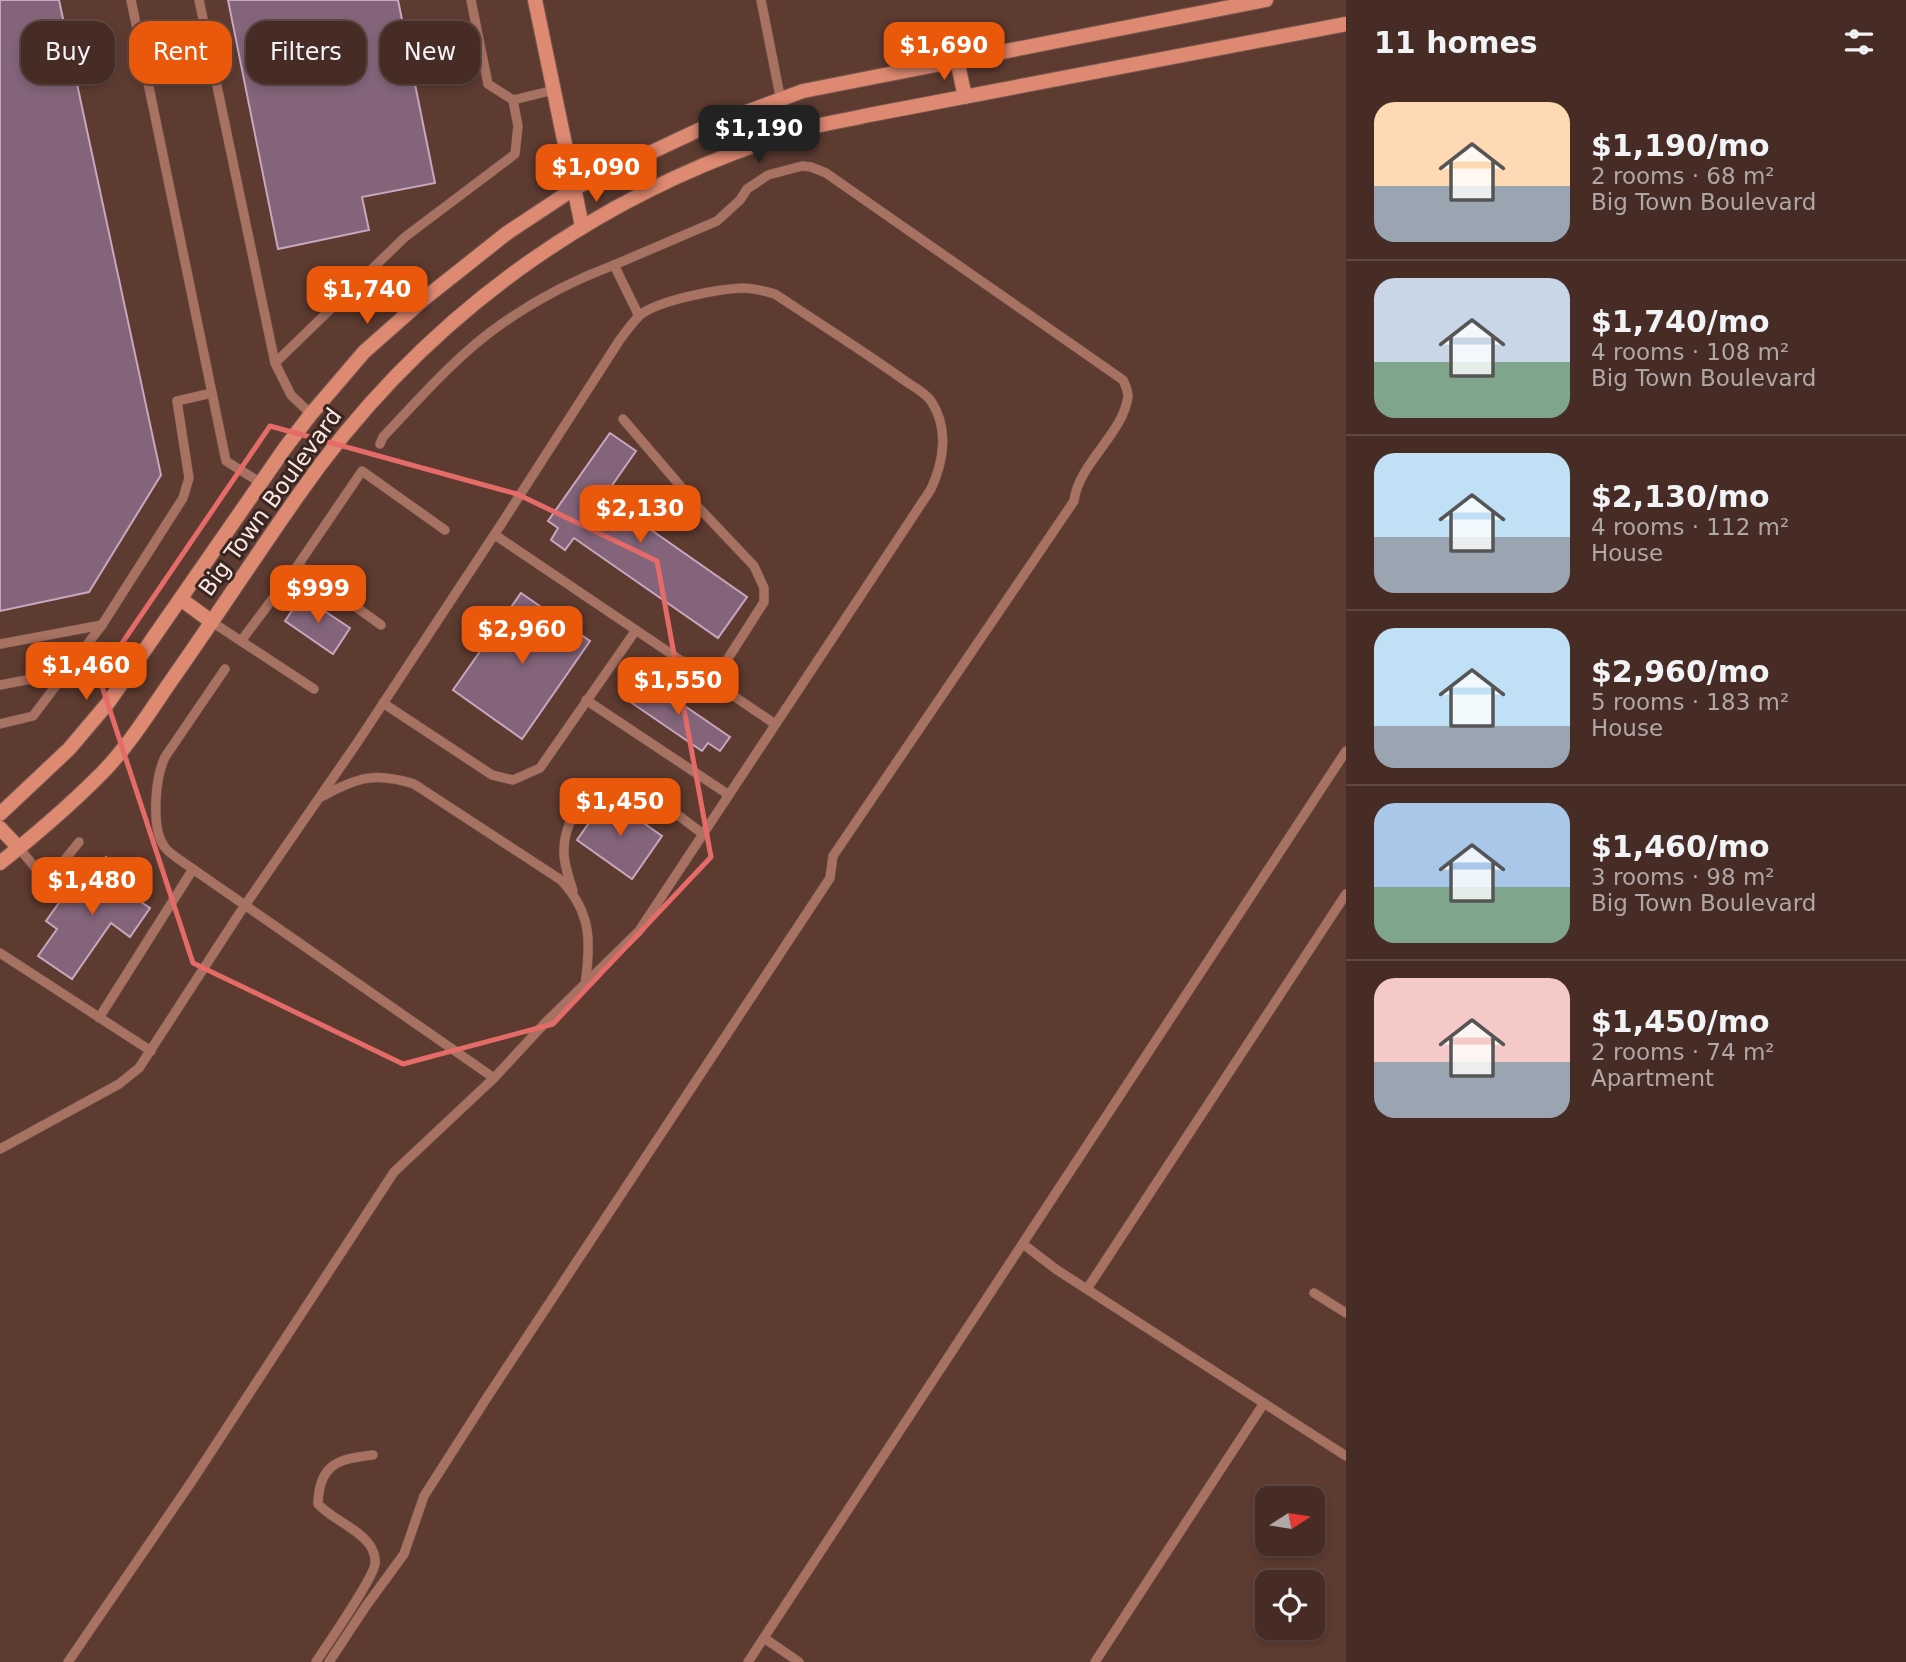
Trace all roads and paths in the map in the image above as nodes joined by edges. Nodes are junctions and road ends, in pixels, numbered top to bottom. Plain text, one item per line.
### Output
1 (131, 0) edge
2 (199, 0) edge
3 (471, 0) edge
4 (535, 0) edge
5 (761, 0) edge
6 (1266, 0) edge
7 (1346, 24) edge
8 (957, 60) junction
9 (554, 90) junction
10 (965, 97) junction
11 (779, 99) junction
12 (513, 100) junction
13 (788, 136) junction
14 (575, 188) junction
15 (582, 226) junction
16 (614, 265) junction
17 (639, 316) junction
18 (275, 363) junction
19 (212, 393) junction
20 (311, 414) junction
21 (623, 419) dead end
22 (380, 444) dead end
23 (261, 483) junction
24 (445, 530) dead end
25 (495, 535) junction
26 (298, 565) junction
27 (182, 600) junction
28 (212, 622) junction
29 (102, 625) junction
30 (381, 625) dead end
31 (636, 630) junction
32 (241, 641) junction
33 (0, 644) edge
34 (225, 669) dead end
35 (67, 672) junction
36 (713, 682) junction
37 (0, 685) edge
38 (314, 689) dead end
39 (586, 700) junction
40 (383, 704) junction
41 (0, 724) edge
42 (775, 724) junction
43 (1346, 751) edge
44 (729, 795) junction
45 (319, 797) junction
46 (0, 814) edge
47 (0, 828) edge
48 (703, 834) junction
49 (79, 842) dead end
50 (19, 848) junction
51 (0, 863) edge
52 (193, 869) junction
53 (1346, 894) edge
54 (574, 896) junction
55 (245, 905) junction
56 (0, 953) edge
57 (584, 986) junction
58 (99, 1018) junction
59 (151, 1051) junction
60 (494, 1078) junction
61 (0, 1149) edge
62 (1023, 1244) junction
63 (1087, 1289) junction
64 (1314, 1293) dead end
65 (1346, 1313) edge
66 (1264, 1403) junction
67 (373, 1455) dead end
68 (1346, 1456) edge
69 (764, 1638) junction
70 (68, 1660) edge
71 (316, 1662) edge
72 (329, 1662) edge
73 (748, 1662) edge
74 (799, 1662) edge
75 (1095, 1662) edge

1 - 19 lane
2 - 18 lane
3 - 12 lane
4 - 9 main road
5 - 11 lane
6 - 8 main road, Big Town Boulevard
7 - 10 main road, Big Town Boulevard
8 - 10 main road
8 - 11 main road, Big Town Boulevard
9 - 12 lane
9 - 14 main road
10 - 13 main road, Big Town Boulevard
11 - 13 lane
11 - 14 main road, Big Town Boulevard
12 - 18 lane
13 - 15 main road, Big Town Boulevard
14 - 15 main road
14 - 20 main road, Big Town Boulevard
15 - 28 main road, Big Town Boulevard
16 - 17 lane
16 - 22 lane
16 - 72 lane
17 - 25 lane
17 - 42 lane
18 - 20 lane
19 - 23 lane
19 - 29 lane
20 - 23 main road, Big Town Boulevard
21 - 36 lane
23 - 27 main road, Big Town Boulevard
24 - 26 lane
25 - 31 lane
25 - 40 lane
26 - 30 lane
26 - 32 lane
27 - 28 main road
27 - 46 main road, Big Town Boulevard
28 - 32 lane
28 - 50 main road, Big Town Boulevard
29 - 33 lane
29 - 35 lane
31 - 36 lane
31 - 39 lane
32 - 38 lane
34 - 52 lane
35 - 37 lane
35 - 41 lane
36 - 42 lane
39 - 40 lane
39 - 44 lane
40 - 45 lane
42 - 44 lane
43 - 62 lane
44 - 48 lane
45 - 54 lane
45 - 55 lane
47 - 50 main road
48 - 54 lane
48 - 57 lane
49 - 50 lane
50 - 51 main road, Big Town Boulevard
52 - 55 lane
52 - 58 lane
53 - 63 lane
54 - 57 lane
55 - 59 lane
55 - 60 lane
56 - 58 lane
57 - 60 lane
58 - 59 lane
59 - 61 lane
60 - 70 lane
62 - 63 lane
62 - 69 lane
63 - 66 lane
64 - 65 lane
66 - 68 lane
66 - 75 lane
67 - 71 lane
69 - 73 lane
69 - 74 lane

